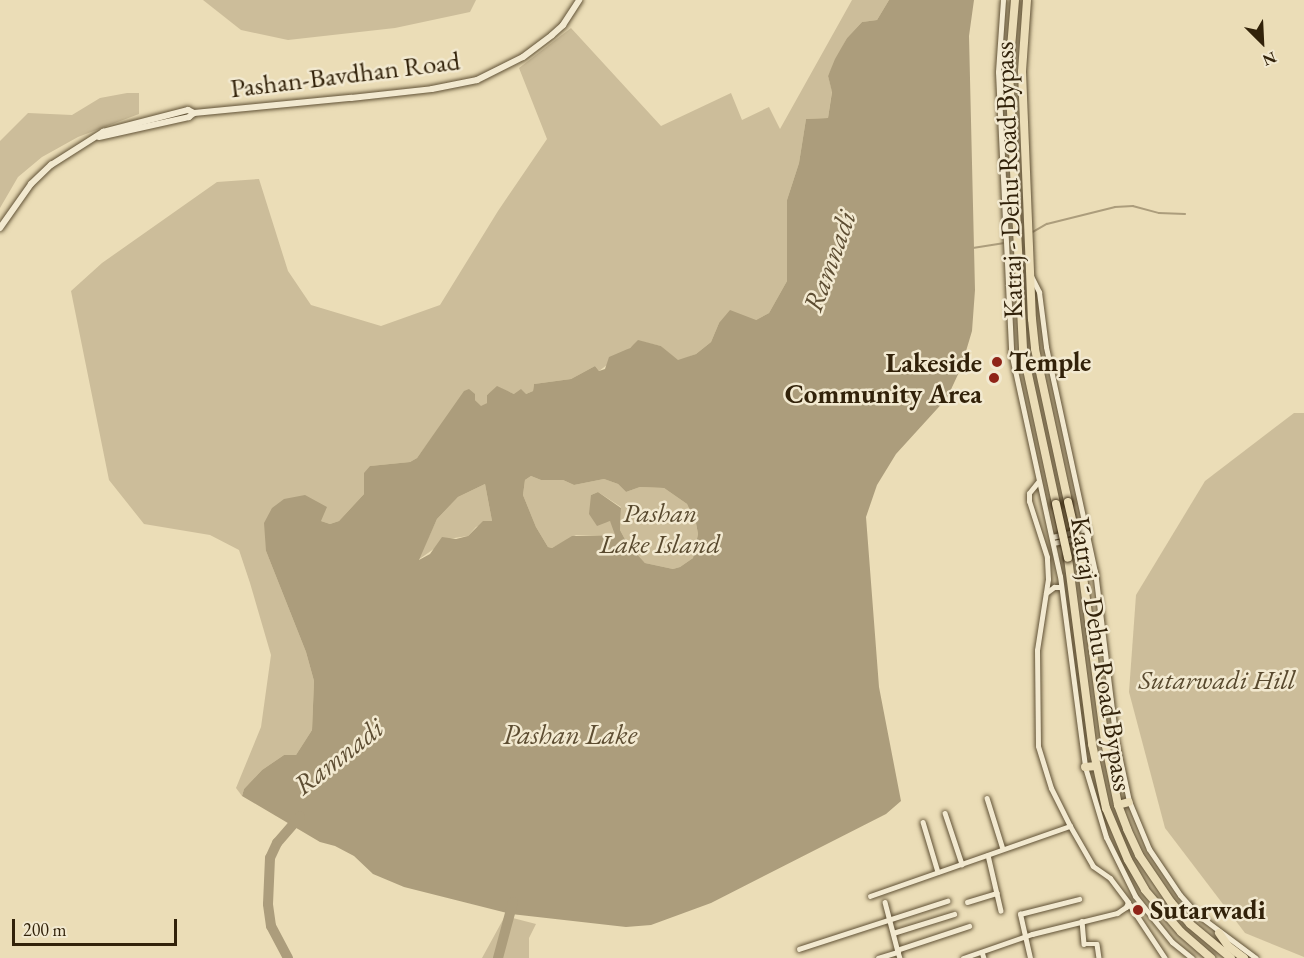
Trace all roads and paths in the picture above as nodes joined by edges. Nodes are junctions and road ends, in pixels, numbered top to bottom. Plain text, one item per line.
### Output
1 (579, 0) edge
2 (1004, 0) edge
3 (1015, 0) edge
4 (1027, 0) edge
5 (0, 228) edge
6 (1029, 273) junction
7 (1019, 298) junction
8 (1009, 299) junction
9 (1038, 482) junction
10 (1087, 533) junction
11 (1052, 540) junction
12 (1061, 587) junction
13 (1044, 594) junction
14 (1096, 766) junction
15 (1085, 767) junction
16 (987, 798) dead end
17 (1129, 802) junction
18 (1118, 805) junction
19 (945, 813) dead end
20 (924, 822) dead end
21 (1070, 826) junction
22 (1003, 849) junction
23 (988, 855) junction
24 (962, 864) junction
25 (938, 872) junction
26 (997, 893) junction
27 (870, 896) dead end
28 (1079, 899) dead end
29 (947, 901) dead end
30 (885, 902) dead end
31 (967, 902) dead end
32 (1128, 902) junction
33 (1001, 911) dead end
34 (954, 914) dead end
35 (889, 919) junction
36 (1082, 921) junction
37 (969, 926) dead end
38 (893, 933) junction
39 (1219, 933) junction
40 (1024, 936) junction
41 (799, 949) dead end
42 (898, 953) edge
43 (983, 955) edge
44 (878, 958) edge
45 (967, 958) edge
46 (1030, 958) edge
47 (1099, 958) edge
48 (1165, 958) edge
49 (1192, 958) edge
50 (1211, 958) edge
51 (1231, 958) edge
52 (1244, 958) edge
53 (1256, 958) edge

1 - 5 main road, Pashan-Bavdhan Road
2 - 8 street
3 - 7 highway, Katraj - Dehu Road Bypass
4 - 6 highway, Katraj - Dehu Road Bypass
6 - 10 street
6 - 18 highway, Katraj - Dehu Road Bypass, bridge
7 - 8 highway
7 - 14 highway, Katraj - Dehu Road Bypass, bridge
8 - 9 street
9 - 11 street
9 - 13 street
10 - 11 street
10 - 17 street
11 - 12 street
12 - 13 street
12 - 15 street
13 - 21 street
14 - 15 highway
14 - 50 highway, Katraj - Dehu Road Bypass
15 - 49 street
16 - 22 street
17 - 18 highway
17 - 39 street
18 - 51 highway, Katraj - Dehu Road Bypass
19 - 24 street
20 - 25 street
21 - 22 street
21 - 32 street
22 - 23 street
23 - 24 street
23 - 26 street
24 - 25 street
25 - 27 street
26 - 31 street
26 - 33 street
28 - 40 street
29 - 35 street
30 - 35 street
32 - 36 street
32 - 48 street
34 - 38 street
35 - 38 street
35 - 41 street
36 - 40 street
36 - 47 street
37 - 42 street
38 - 42 street
39 - 52 highway
39 - 53 street
40 - 43 street
40 - 46 street
42 - 44 street
43 - 45 street

